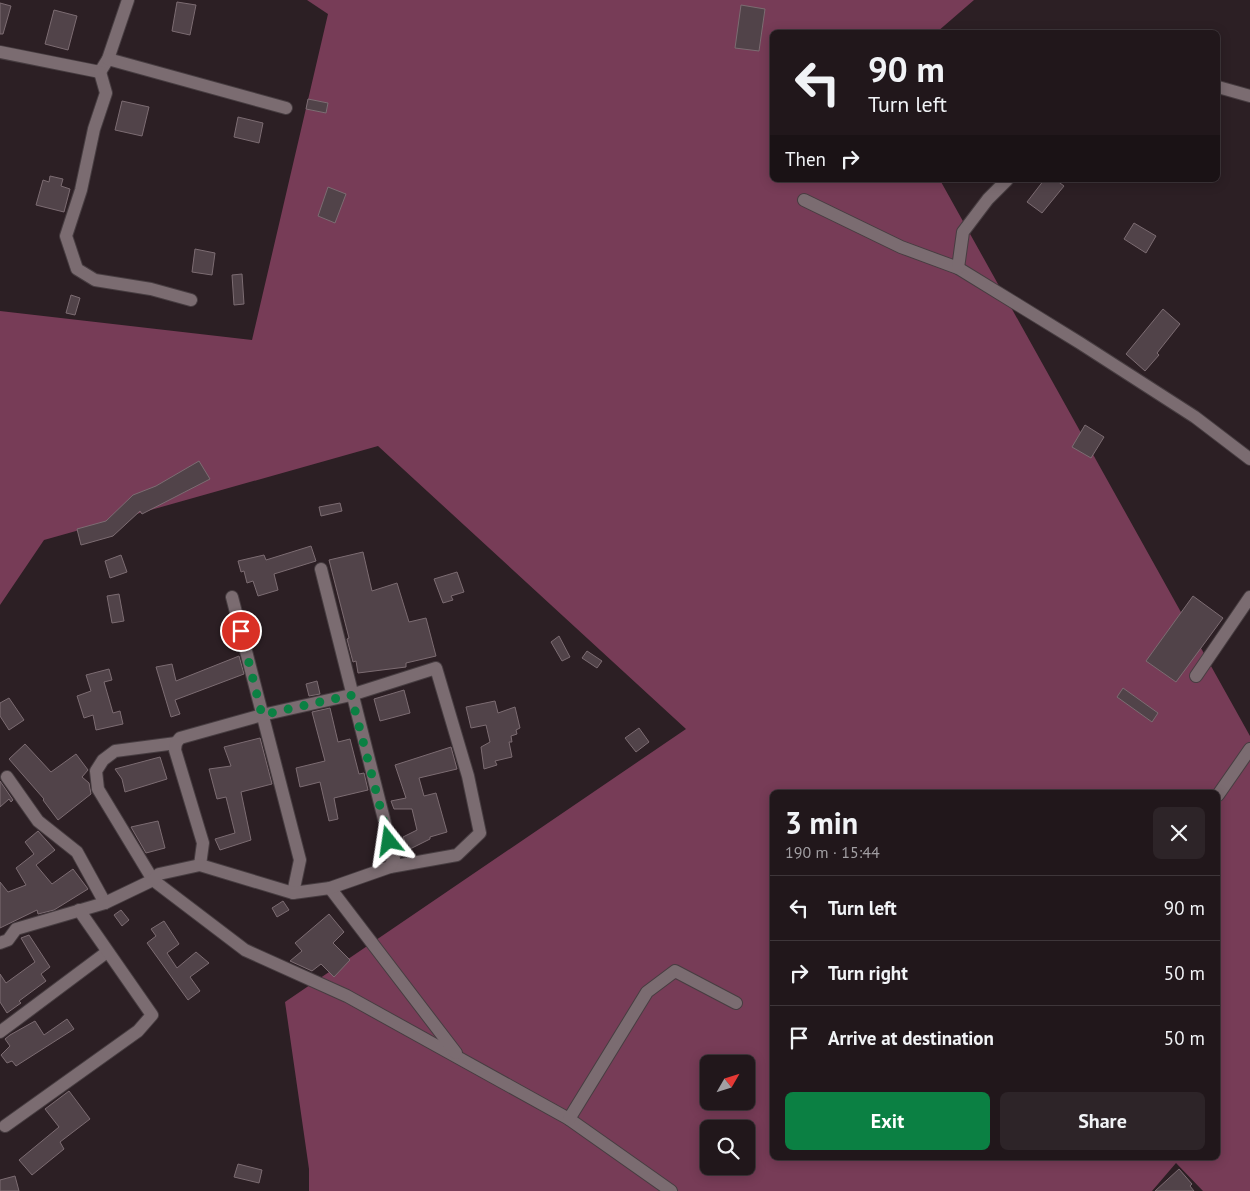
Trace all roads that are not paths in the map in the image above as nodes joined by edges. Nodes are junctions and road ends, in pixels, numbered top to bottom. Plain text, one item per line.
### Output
1 (128, 0) edge
2 (0, 52) edge
3 (108, 59) junction
4 (100, 72) junction
5 (1220, 88) edge
6 (1250, 96) edge
7 (286, 108) dead end
8 (1005, 182) edge
9 (804, 200) dead end
10 (958, 268) junction
11 (191, 300) dead end
12 (1250, 459) edge
13 (321, 569) dead end
14 (232, 597) dead end
15 (1250, 597) edge
16 (1196, 676) dead end
17 (351, 695) junction
18 (262, 715) junction
19 (176, 743) junction
20 (1250, 749) edge
21 (7, 777) dead end
22 (1220, 792) edge
23 (200, 865) junction
24 (390, 867) junction
25 (152, 880) junction
26 (330, 888) junction
27 (293, 893) junction
28 (105, 903) junction
29 (79, 910) junction
30 (0, 943) edge
31 (107, 952) junction
32 (736, 1003) dead end
33 (0, 1032) edge
34 (459, 1058) junction
35 (569, 1119) junction
36 (5, 1126) dead end
37 (671, 1191) edge

1 - 3 street
2 - 4 street
3 - 4 street
3 - 7 street
4 - 11 street
5 - 6 street
8 - 10 street
9 - 10 street
10 - 12 street
13 - 17 street
14 - 18 street
15 - 16 street
17 - 18 street
17 - 24 street
17 - 24 street
18 - 19 street
18 - 27 street
19 - 23 street
19 - 25 street
20 - 22 street
21 - 28 street
23 - 25 street
23 - 27 street
24 - 26 street
25 - 28 street
25 - 34 street
26 - 27 street
26 - 34 street
28 - 29 street
29 - 30 street
29 - 31 street
31 - 33 street
31 - 36 street
32 - 35 street
34 - 35 street
35 - 37 street

